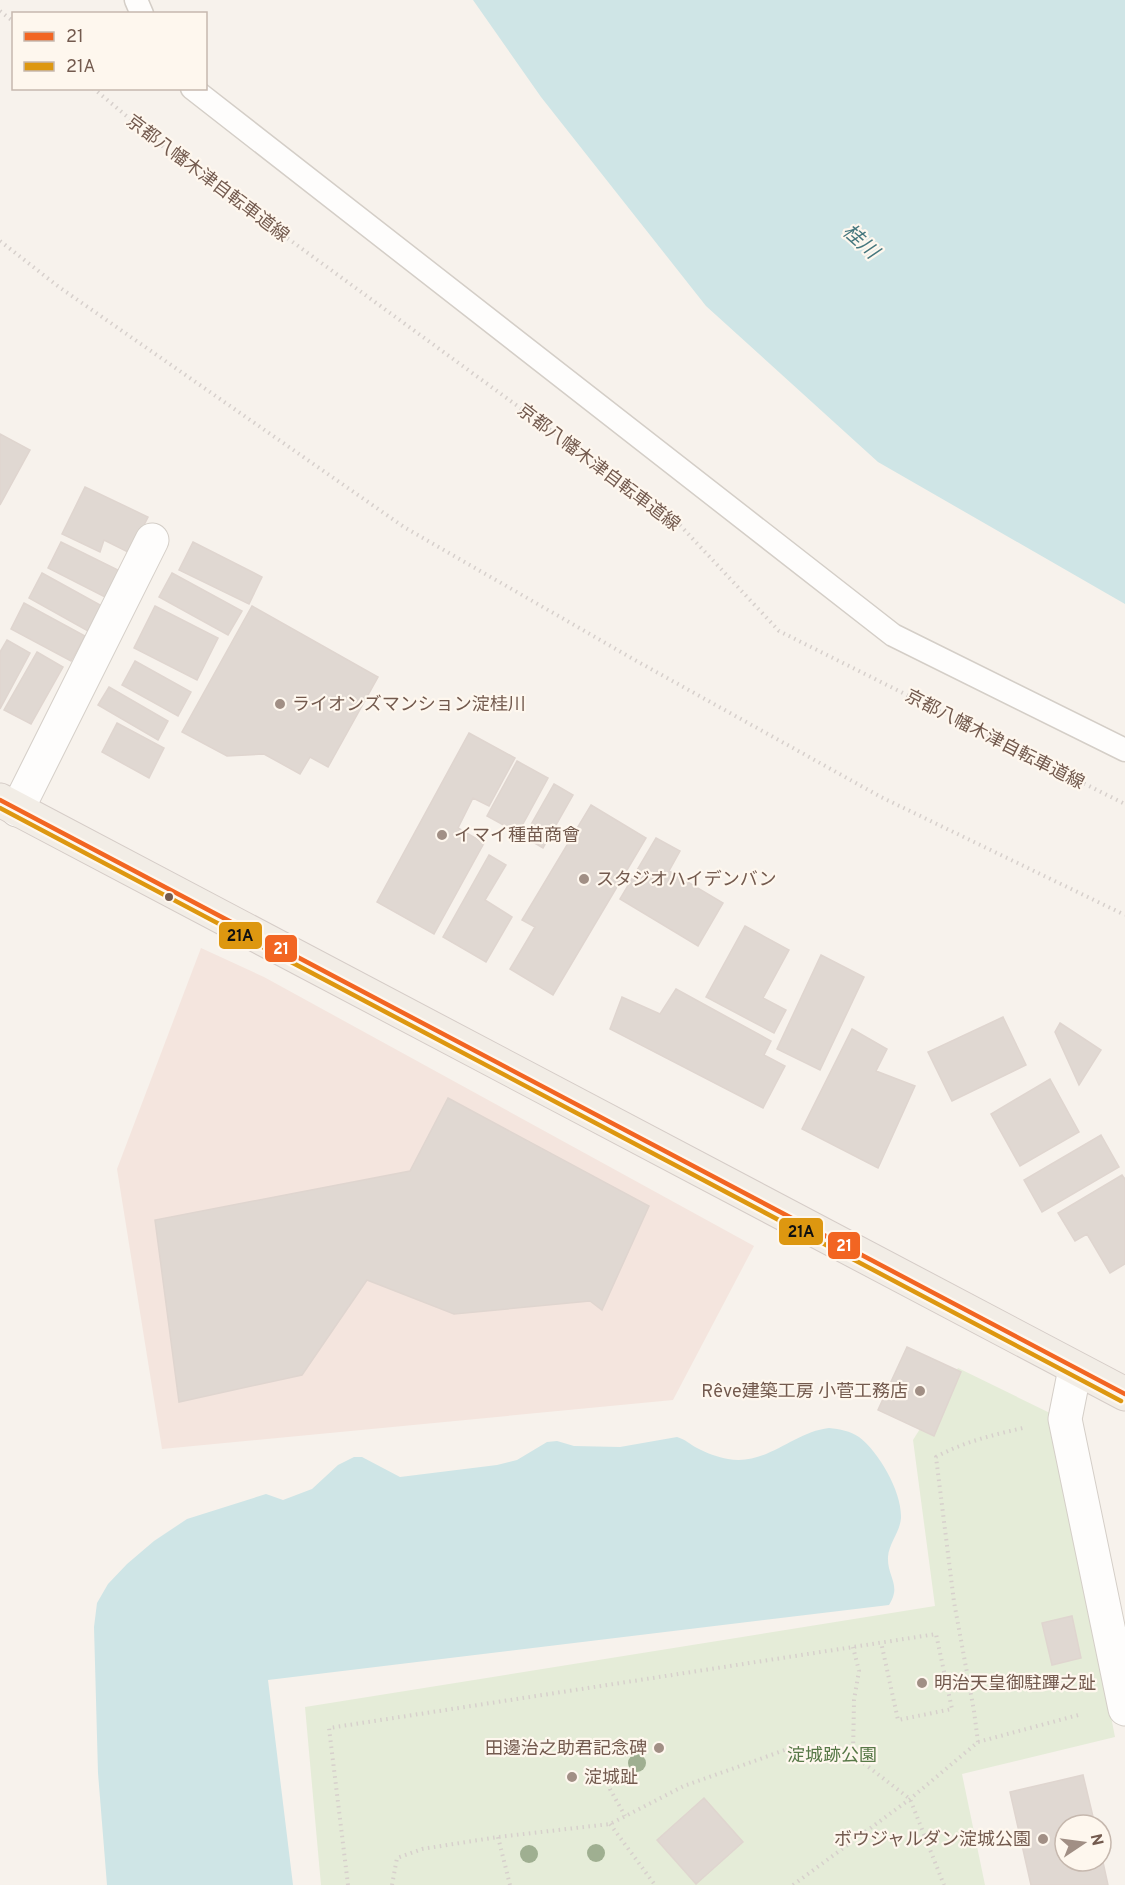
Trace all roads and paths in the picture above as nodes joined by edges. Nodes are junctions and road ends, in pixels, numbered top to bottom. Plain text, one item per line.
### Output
1 (0, 11) edge
2 (12, 20) edge
3 (95, 90) edge
4 (195, 90) edge
5 (0, 241) edge
6 (152, 540) dead end
7 (1125, 750) edge
8 (1125, 804) edge
9 (9, 805) edge
10 (1125, 915) edge
11 (1074, 1369) junction
12 (1125, 1394) edge
13 (1065, 1419) junction
14 (881, 1642) junction
15 (853, 1647) junction
16 (1125, 1708) edge
17 (978, 1742) junction
18 (853, 1755) junction
19 (608, 1777) dead end
20 (910, 1799) junction
21 (625, 1816) junction
22 (610, 1824) junction
23 (498, 1837) junction
24 (348, 1885) edge
25 (392, 1885) edge
26 (510, 1885) edge
27 (655, 1885) edge
28 (793, 1885) edge
29 (944, 1885) edge

1 - 2 path
3 - 8 path, 京都八幡木津自転車道線
4 - 7 lane
5 - 10 path
6 - 9 street
9 - 11 main road
11 - 12 main road
11 - 13 street
13 - 16 street
13 - 17 path
14 - 14 path
14 - 15 path
15 - 18 path
15 - 24 path
16 - 17 path
17 - 20 path
18 - 20 path
18 - 21 path
19 - 21 path
20 - 28 path
20 - 29 path
21 - 22 path
22 - 23 path
22 - 27 path
23 - 25 path
23 - 26 path

